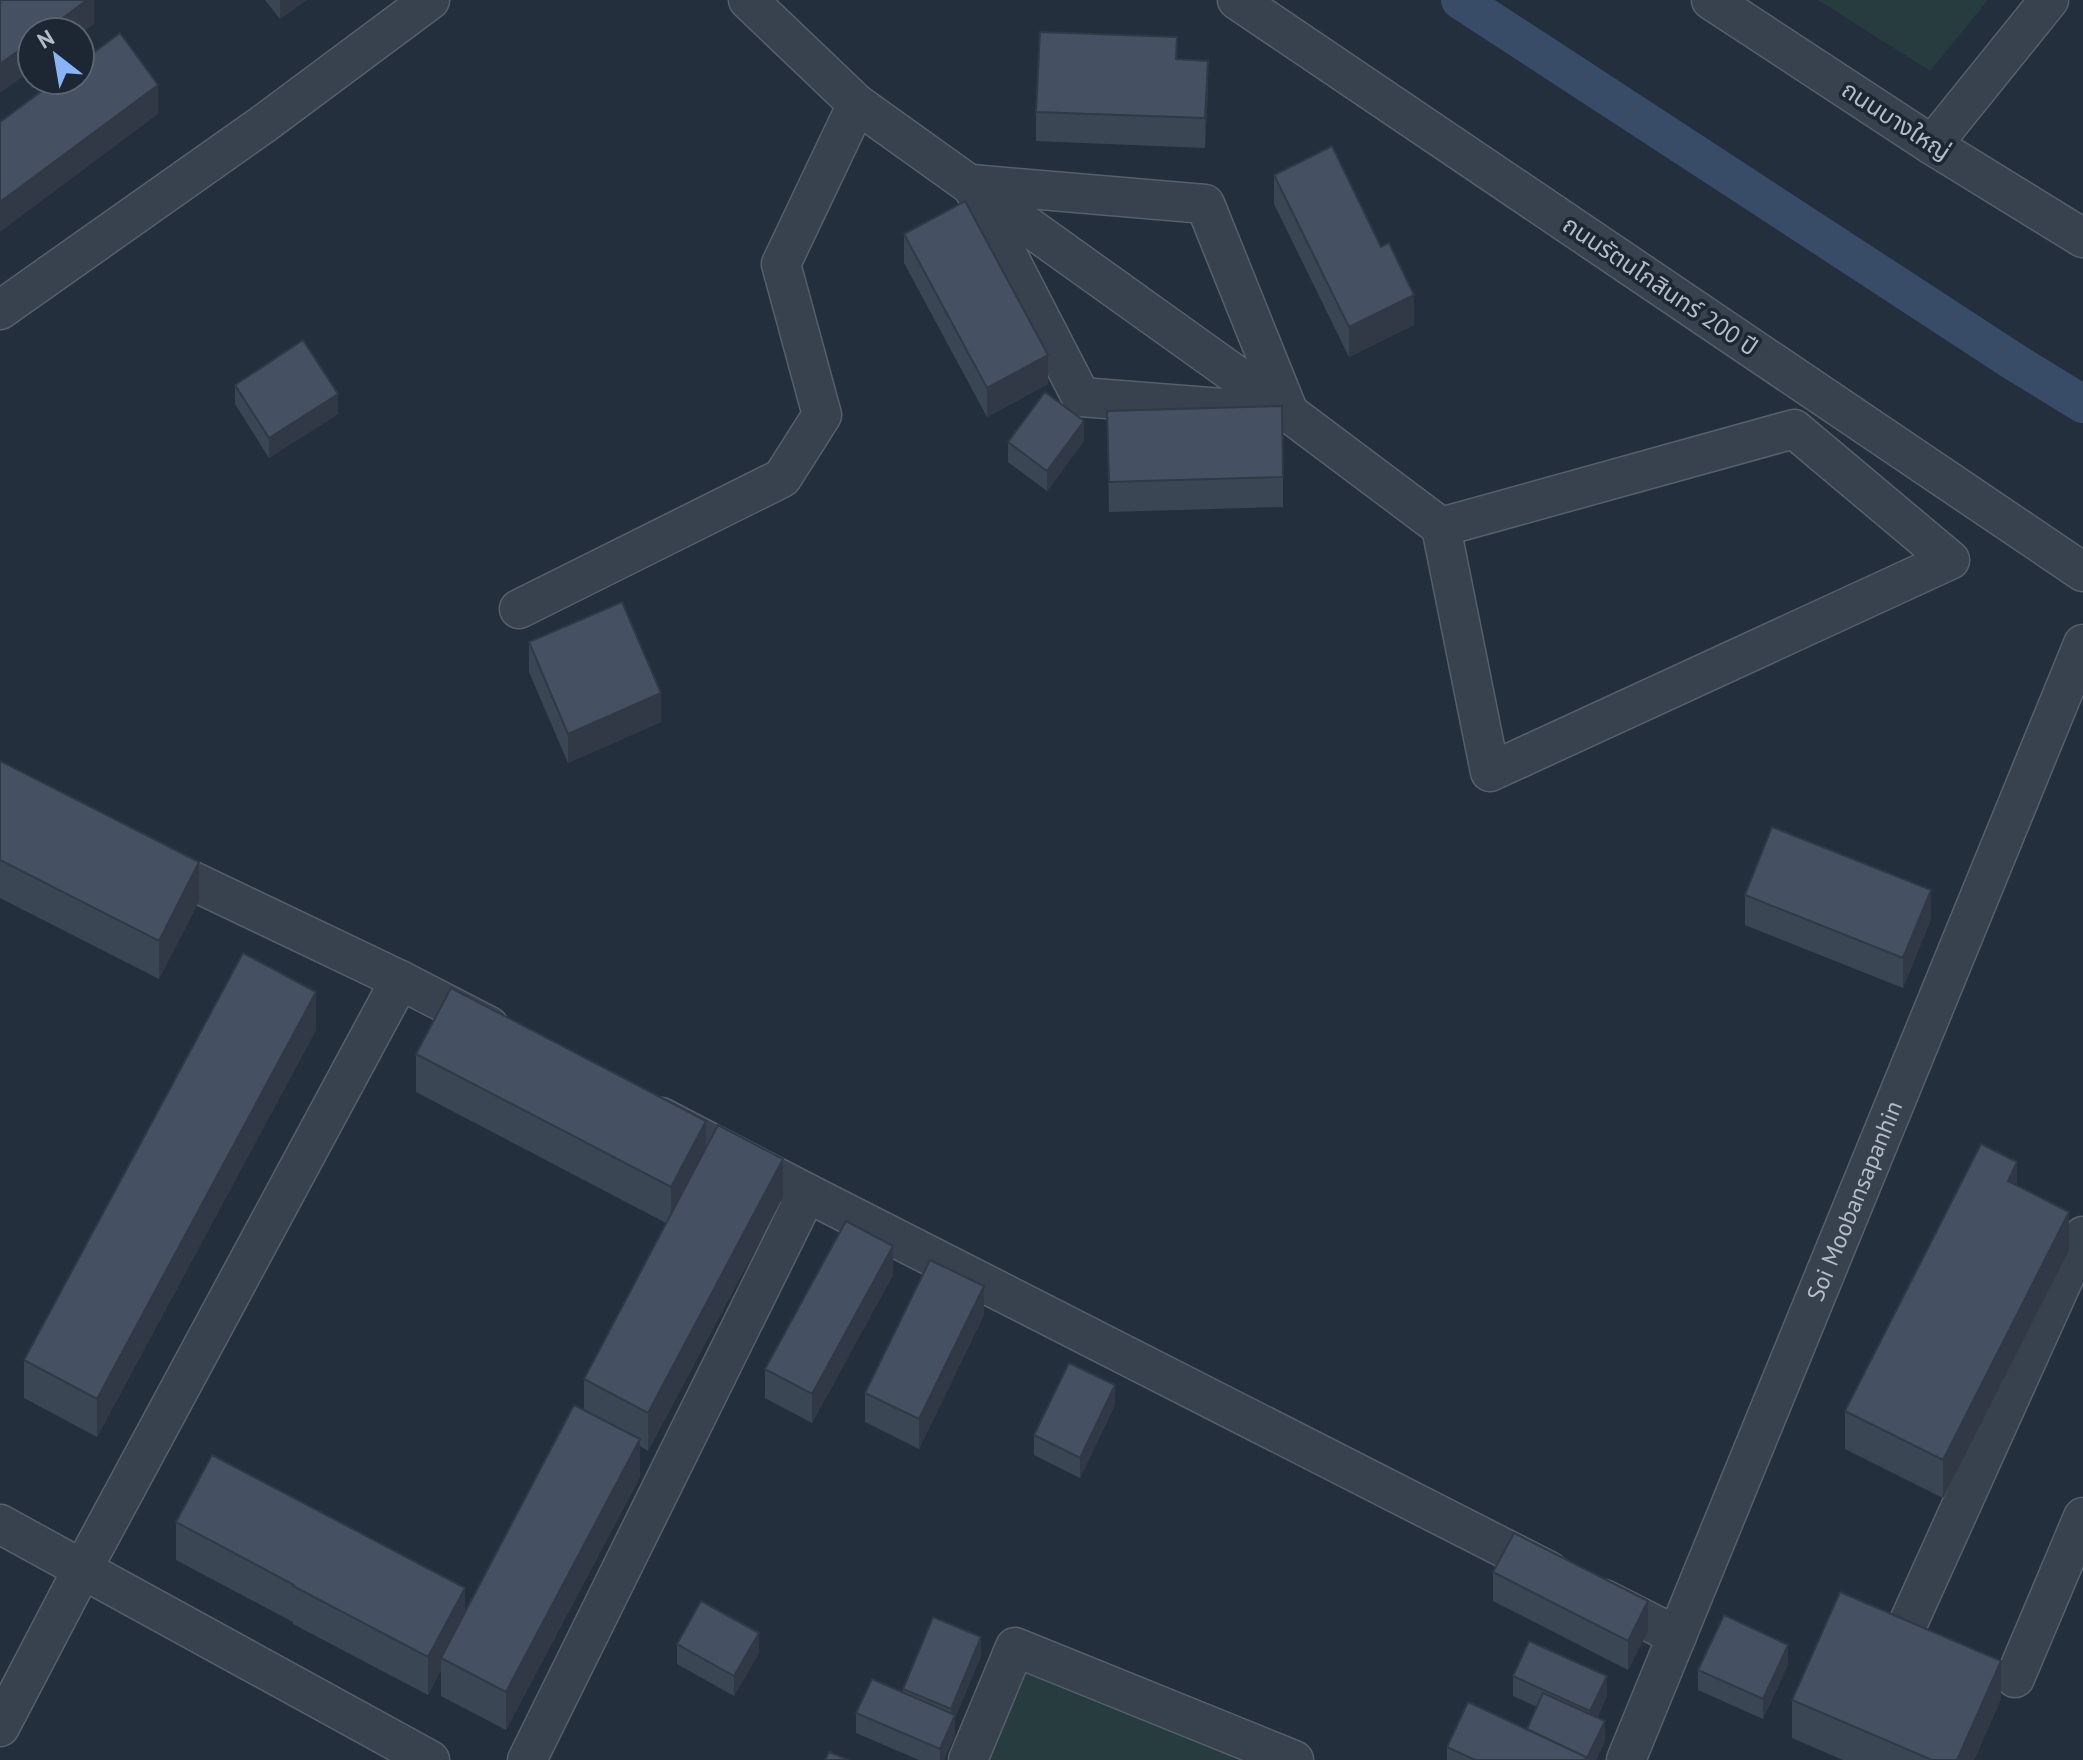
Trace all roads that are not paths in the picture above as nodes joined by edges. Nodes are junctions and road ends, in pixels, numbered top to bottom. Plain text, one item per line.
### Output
1 (430, 0) edge
2 (748, 0) edge
3 (1237, 0) edge
4 (1711, 0) edge
5 (2049, 0) edge
6 (857, 104) junction
7 (1932, 145) junction
8 (971, 184) junction
9 (2083, 238) edge
10 (0, 310) edge
11 (1289, 413) junction
12 (1441, 527) junction
13 (2083, 572) edge
14 (519, 609) dead end
15 (2083, 644) edge
16 (129, 850) edge
17 (400, 980) junction
18 (512, 1039) edge
19 (625, 1098) edge
20 (807, 1193) junction
21 (2083, 1236) edge
22 (2083, 1517) edge
23 (0, 1524) edge
24 (82, 1570) junction
25 (1905, 1630) edge
26 (1677, 1636) junction
27 (2015, 1678) dead end
28 (0, 1727) edge
29 (430, 1760) edge
30 (527, 1760) edge
31 (968, 1760) edge
32 (1294, 1760) edge
33 (1626, 1760) edge

1 - 10 street
2 - 6 street
3 - 13 street, ถนนรัตนโกสินทร์ 200 ปี
4 - 7 street, ถนนบางใหญ่
5 - 7 street
6 - 8 street
6 - 14 street
7 - 9 street, ถนนบางใหญ่
8 - 11 street
8 - 11 street
8 - 11 street
11 - 12 street
12 - 12 street
15 - 26 street, Soi Moobansapanhin
16 - 17 street
17 - 18 street
17 - 24 street
19 - 20 street
20 - 26 street
20 - 30 street
21 - 25 street
22 - 27 street
23 - 24 street
24 - 28 street
24 - 29 street
26 - 33 street, Soi Moobansapanhin
31 - 32 street

